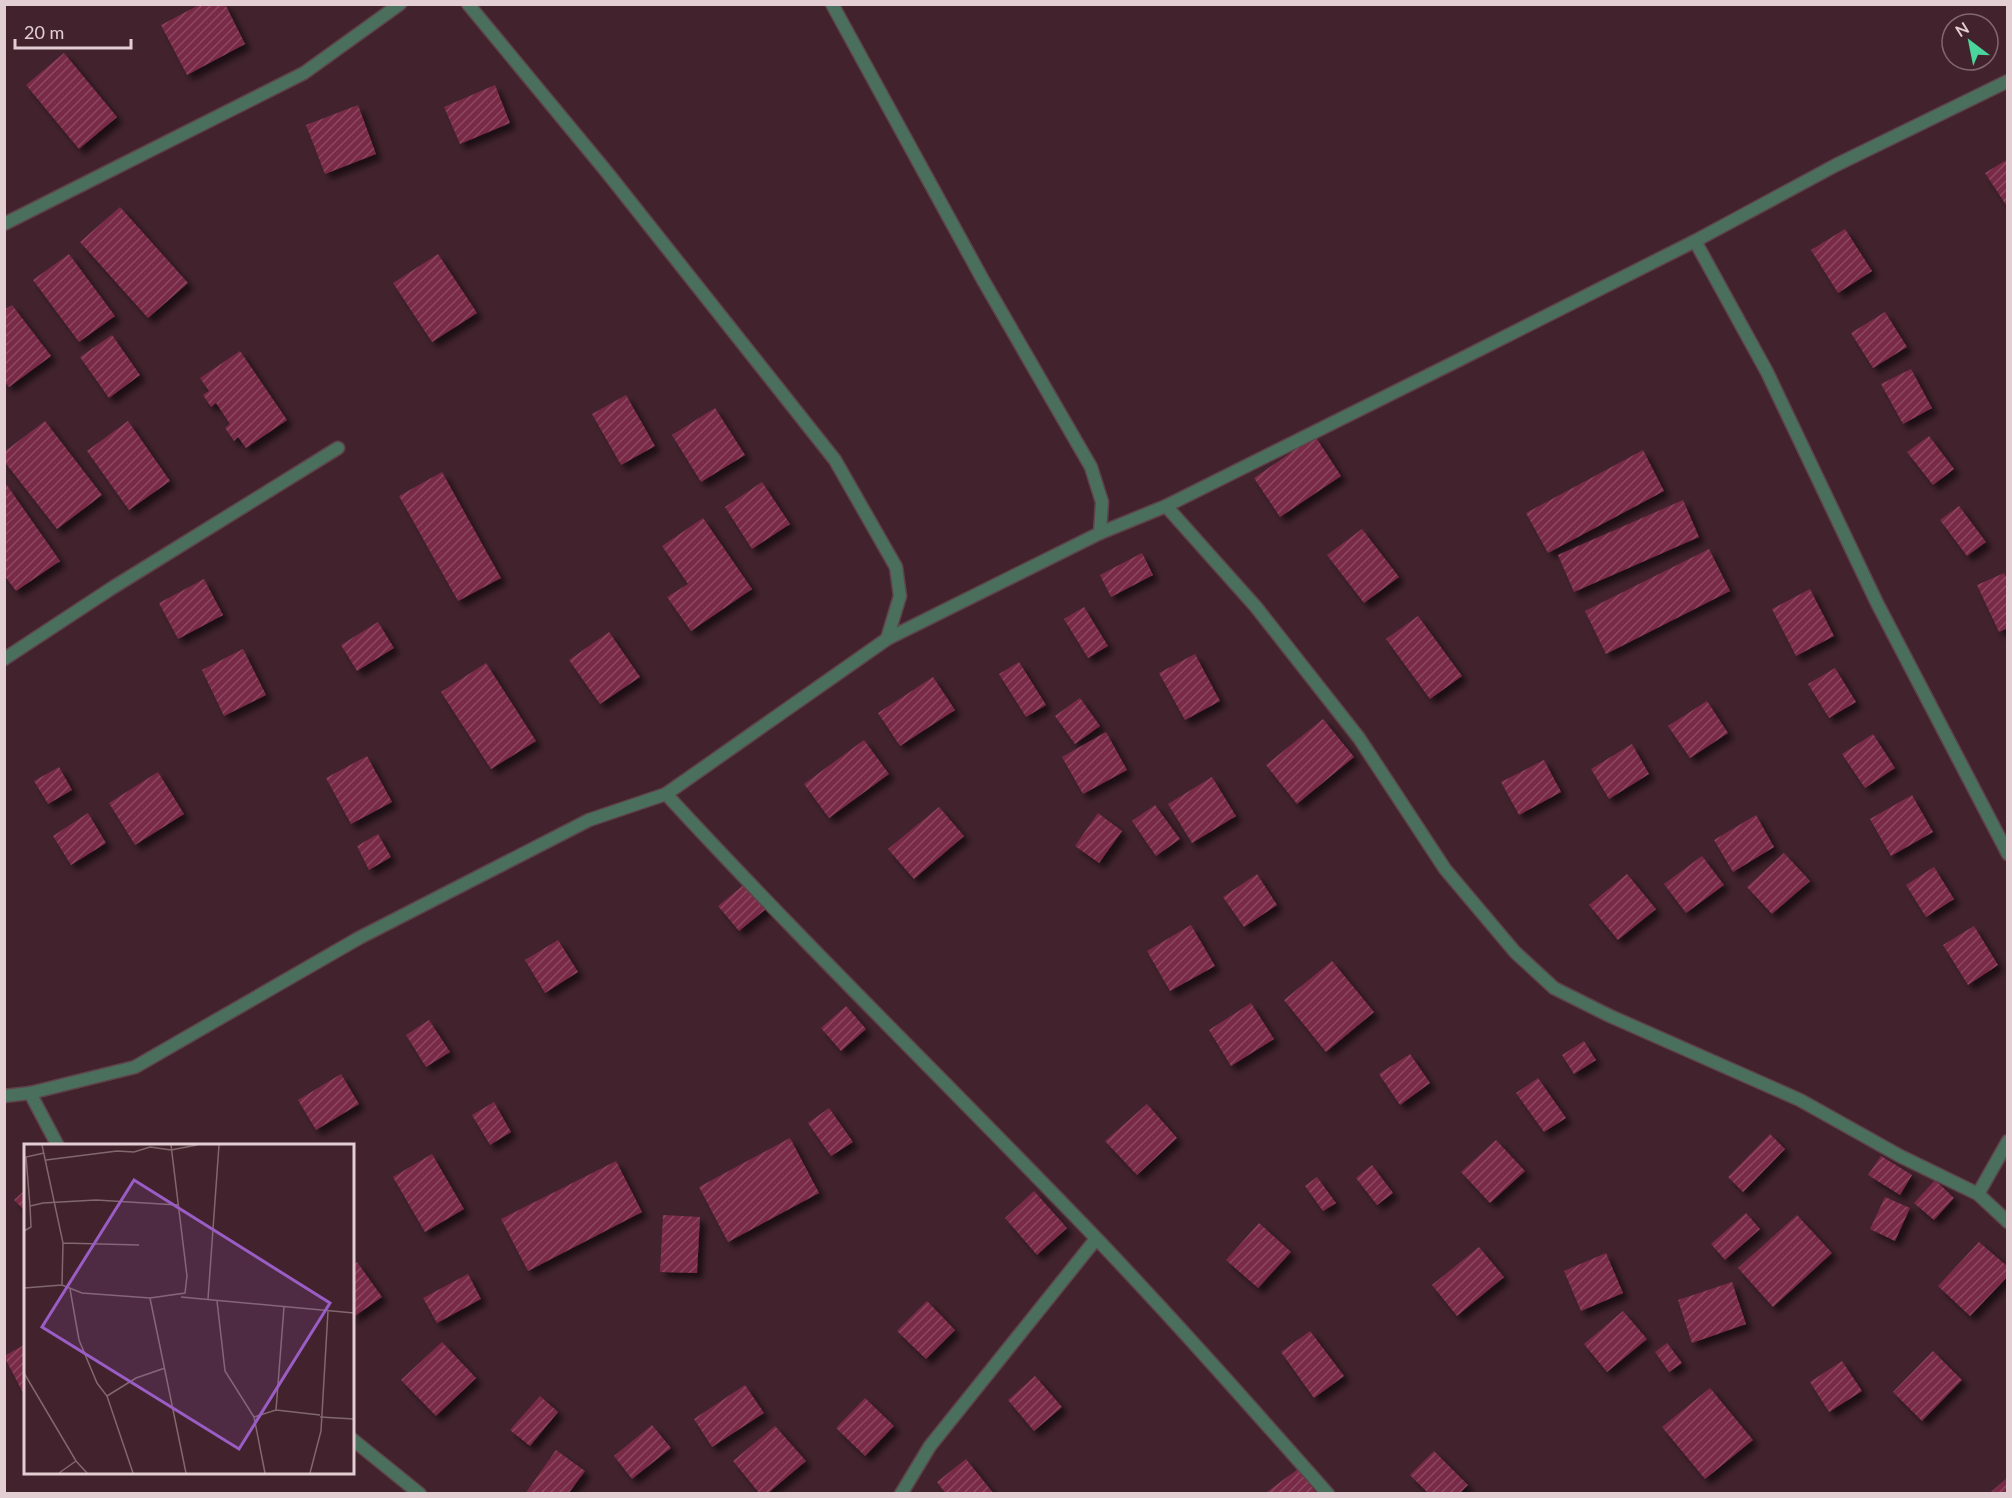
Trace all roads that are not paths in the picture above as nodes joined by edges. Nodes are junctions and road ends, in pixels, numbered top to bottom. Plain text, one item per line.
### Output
1 (400, 4) edge
2 (468, 4) edge
3 (832, 4) edge
4 (2007, 81) edge
5 (4, 224) edge
6 (1695, 241) junction
7 (338, 448) dead end
8 (1166, 506) junction
9 (1100, 533) junction
10 (886, 639) junction
11 (4, 659) edge
12 (666, 794) junction
13 (2007, 854) edge
14 (30, 1093) junction
15 (4, 1096) edge
16 (2007, 1141) edge
17 (57, 1144) edge
18 (1978, 1194) junction
19 (2007, 1222) edge
20 (1096, 1239) junction
21 (354, 1441) edge
22 (420, 1494) edge
23 (901, 1494) edge
24 (1328, 1494) edge

1 - 5 street
2 - 10 street
3 - 9 street
4 - 6 street
6 - 8 street
6 - 13 street
7 - 11 street
8 - 9 street
8 - 18 street
9 - 10 street
10 - 12 street
12 - 14 street
12 - 20 street
14 - 15 street
14 - 17 street
16 - 18 street
18 - 19 street
20 - 23 street
20 - 24 street
21 - 22 street

